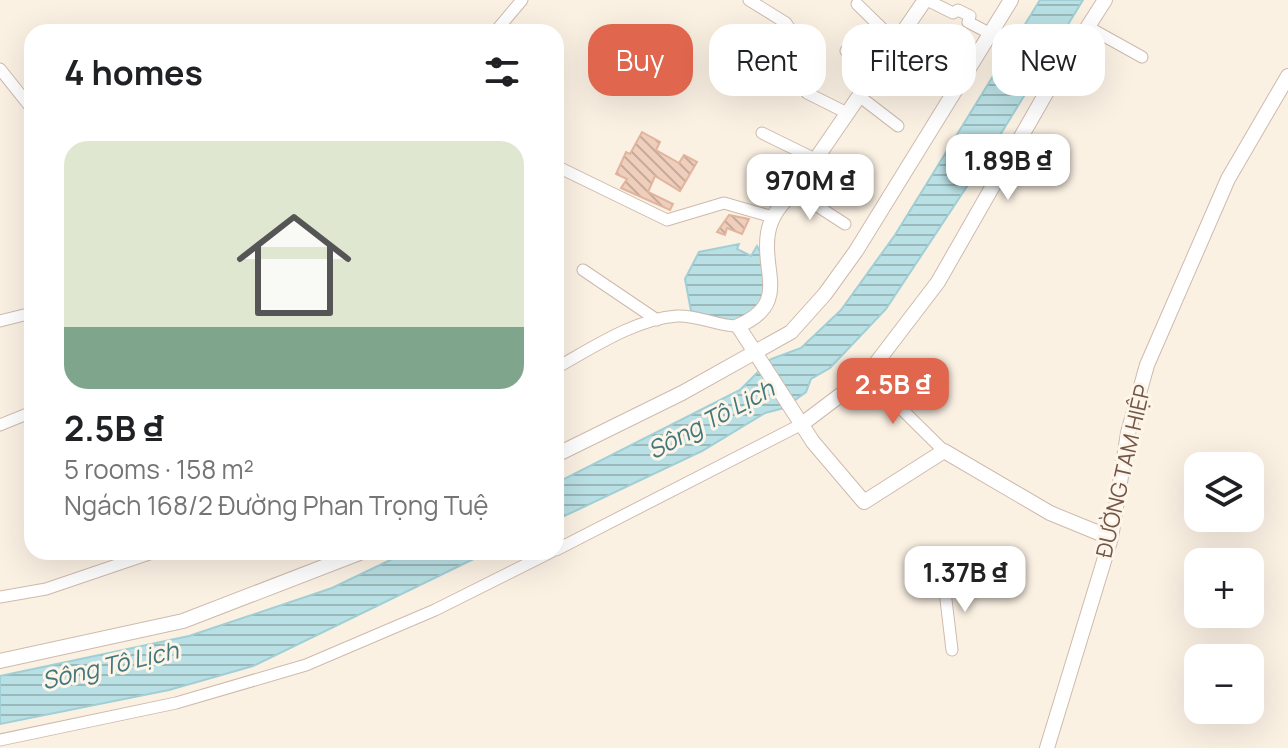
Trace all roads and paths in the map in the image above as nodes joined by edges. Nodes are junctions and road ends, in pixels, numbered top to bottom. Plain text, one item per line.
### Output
1 (522, 0) edge
2 (749, 0) edge
3 (926, 0) edge
4 (1011, 0) edge
5 (1105, 0) edge
6 (857, 4) dead end
7 (502, 24) edge
8 (879, 24) edge
9 (911, 24) edge
10 (1090, 24) edge
11 (989, 33) junction
12 (1105, 36) edge
13 (1142, 57) dead end
14 (0, 69) edge
15 (1288, 76) edge
16 (859, 96) joint
17 (1047, 96) edge
18 (24, 99) edge
19 (847, 113) junction
20 (898, 126) dead end
21 (762, 133) dead end
22 (815, 159) junction
23 (564, 172) edge
24 (794, 191) junction
25 (773, 217) junction
26 (845, 224) dead end
27 (583, 270) dead end
28 (24, 315) edge
29 (657, 320) junction
30 (0, 321) edge
31 (738, 326) junction
32 (760, 359) junction
33 (564, 364) edge
34 (867, 375) junction
35 (24, 415) edge
36 (802, 424) junction
37 (0, 425) edge
38 (564, 451) edge
39 (944, 451) junction
40 (1111, 538) junction
41 (564, 546) edge
42 (131, 560) edge
43 (341, 560) edge
44 (536, 560) edge
45 (944, 583) dead end
46 (0, 597) edge
47 (952, 650) dead end
48 (0, 661) edge
49 (0, 740) edge
50 (1047, 748) edge

1 - 7 street
2 - 19 street
3 - 9 street
3 - 11 street
4 - 11 street
5 - 10 street
6 - 8 street
11 - 32 street
12 - 13 street
14 - 18 street
15 - 40 street, ĐƯỜNG TAM HIỆP
16 - 19 street
16 - 20 street
17 - 34 street
19 - 22 street
21 - 22 street
22 - 24 street
23 - 25 street
24 - 25 street
24 - 26 street
25 - 31 street
27 - 29 street
28 - 30 street
29 - 31 street
29 - 33 street
31 - 32 street
32 - 36 street
32 - 38 street
34 - 36 street
34 - 39 street
35 - 37 street
36 - 39 street
36 - 41 street
39 - 40 street
40 - 50 street, ĐƯỜNG TAM HIỆP
42 - 46 street
43 - 48 street
44 - 49 street
45 - 47 street

